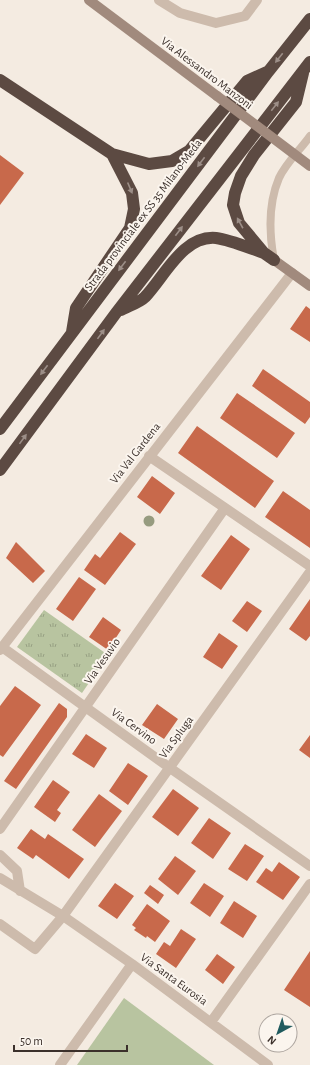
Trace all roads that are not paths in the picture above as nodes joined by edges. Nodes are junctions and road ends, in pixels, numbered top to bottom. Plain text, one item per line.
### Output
1 (89, 0) edge
2 (159, 0) edge
3 (258, 0) edge
4 (310, 19) edge
5 (307, 65) edge
6 (268, 72) junction
7 (0, 80) edge
8 (310, 136) edge
9 (112, 154) junction
10 (310, 166) edge
11 (269, 256) junction
12 (292, 273) junction
13 (310, 286) edge
14 (116, 313) junction
15 (71, 333) junction
16 (0, 429) edge
17 (149, 456) junction
18 (0, 470) edge
19 (225, 508) junction
20 (310, 566) edge
21 (310, 572) edge
22 (1, 649) edge
23 (86, 707) junction
24 (170, 768) junction
25 (0, 829) edge
26 (0, 855) edge
27 (310, 866) edge
28 (0, 878) edge
29 (310, 884) edge
30 (20, 892) junction
31 (63, 916) junction
32 (0, 924) edge
33 (132, 964) junction
34 (211, 1022) junction
35 (60, 1065) edge
36 (268, 1065) edge

1 - 10 main road, Via Alessandro Manzoni, bridge
2 - 3 street
4 -> 6 highway, Strada provinciale ex SS 35 Milano-Meda
11 -> 5 highway
14 -> 5 highway
6 - 9 highway
6 -> 15 highway, Strada provinciale ex SS 35 Milano-Meda
7 - 9 highway
8 - 11 lane
9 -> 15 highway
11 - 12 main road
11 - 14 highway
12 - 13 main road
12 - 17 street, Via Val Gardena
18 -> 14 highway
15 -> 16 highway, Strada provinciale ex SS 35 Milano-Meda
17 - 19 street
17 - 22 street, Via Val Gardena
19 - 20 street
19 - 23 street, Via Vesuvio
21 - 24 street, Via Spluga
22 - 23 street, Via Cervino
23 - 24 street, Via Cervino
23 - 25 street, Via Vesuvio
24 - 27 street, Via Cervino
24 - 31 street, Via Spluga
26 - 30 street
28 - 30 street, Via Santa Eurosia
29 - 34 street
30 - 31 street, Via Santa Eurosia
31 - 32 street
31 - 33 street, Via Santa Eurosia
33 - 34 street, Via Santa Eurosia
33 - 35 street
34 - 36 street, Via Santa Eurosia

